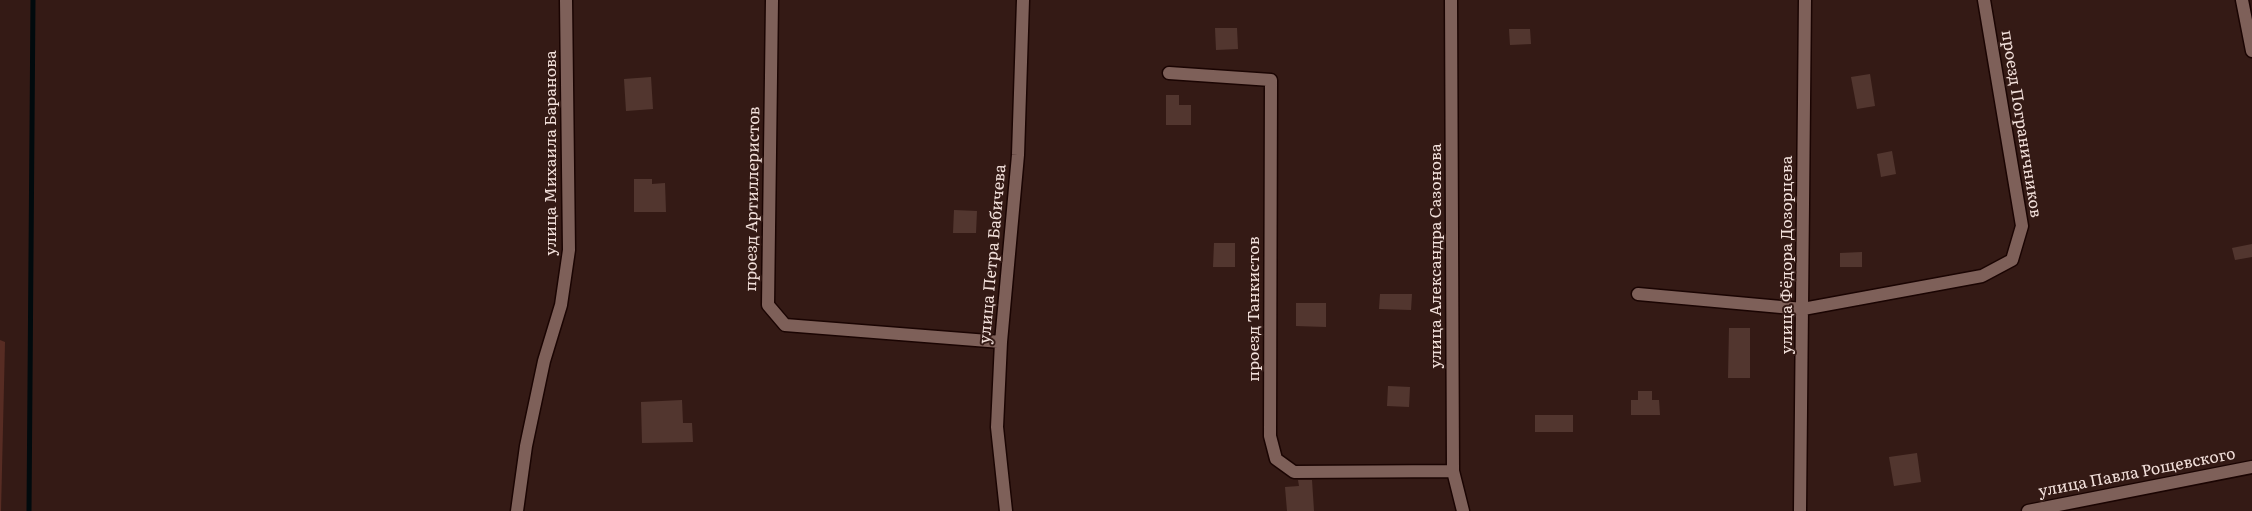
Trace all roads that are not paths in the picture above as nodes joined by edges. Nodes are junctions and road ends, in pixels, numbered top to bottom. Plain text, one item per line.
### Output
1 (566, 0) edge
2 (772, 0) edge
3 (1023, 0) edge
4 (1451, 0) edge
5 (1805, 0) edge
6 (1984, 0) edge
7 (2242, 0) edge
8 (2252, 51) edge
9 (1169, 72) dead end
10 (1638, 294) dead end
11 (1803, 309) junction
12 (1001, 342) junction
13 (2252, 467) edge
14 (1453, 471) junction
15 (517, 511) edge
16 (1006, 511) edge
17 (1463, 511) edge
18 (1800, 511) edge
19 (2028, 511) edge

1 - 15 street, улица Михаила Баранова
2 - 12 street, проезд Артиллеристов
3 - 12 street, улица Петра Бабичева
4 - 14 street, улица Александра Сазонова
5 - 11 street, улица Фёдора Дозорцева
6 - 11 street, проезд Пограничников
7 - 8 street
9 - 14 street, проезд Танкистов
10 - 11 street, проезд Пограничников
11 - 18 street, улица Фёдора Дозорцева
12 - 16 street, улица Петра Бабичева
13 - 19 street, улица Павла Рощевского
14 - 17 street, улица Александра Сазонова

